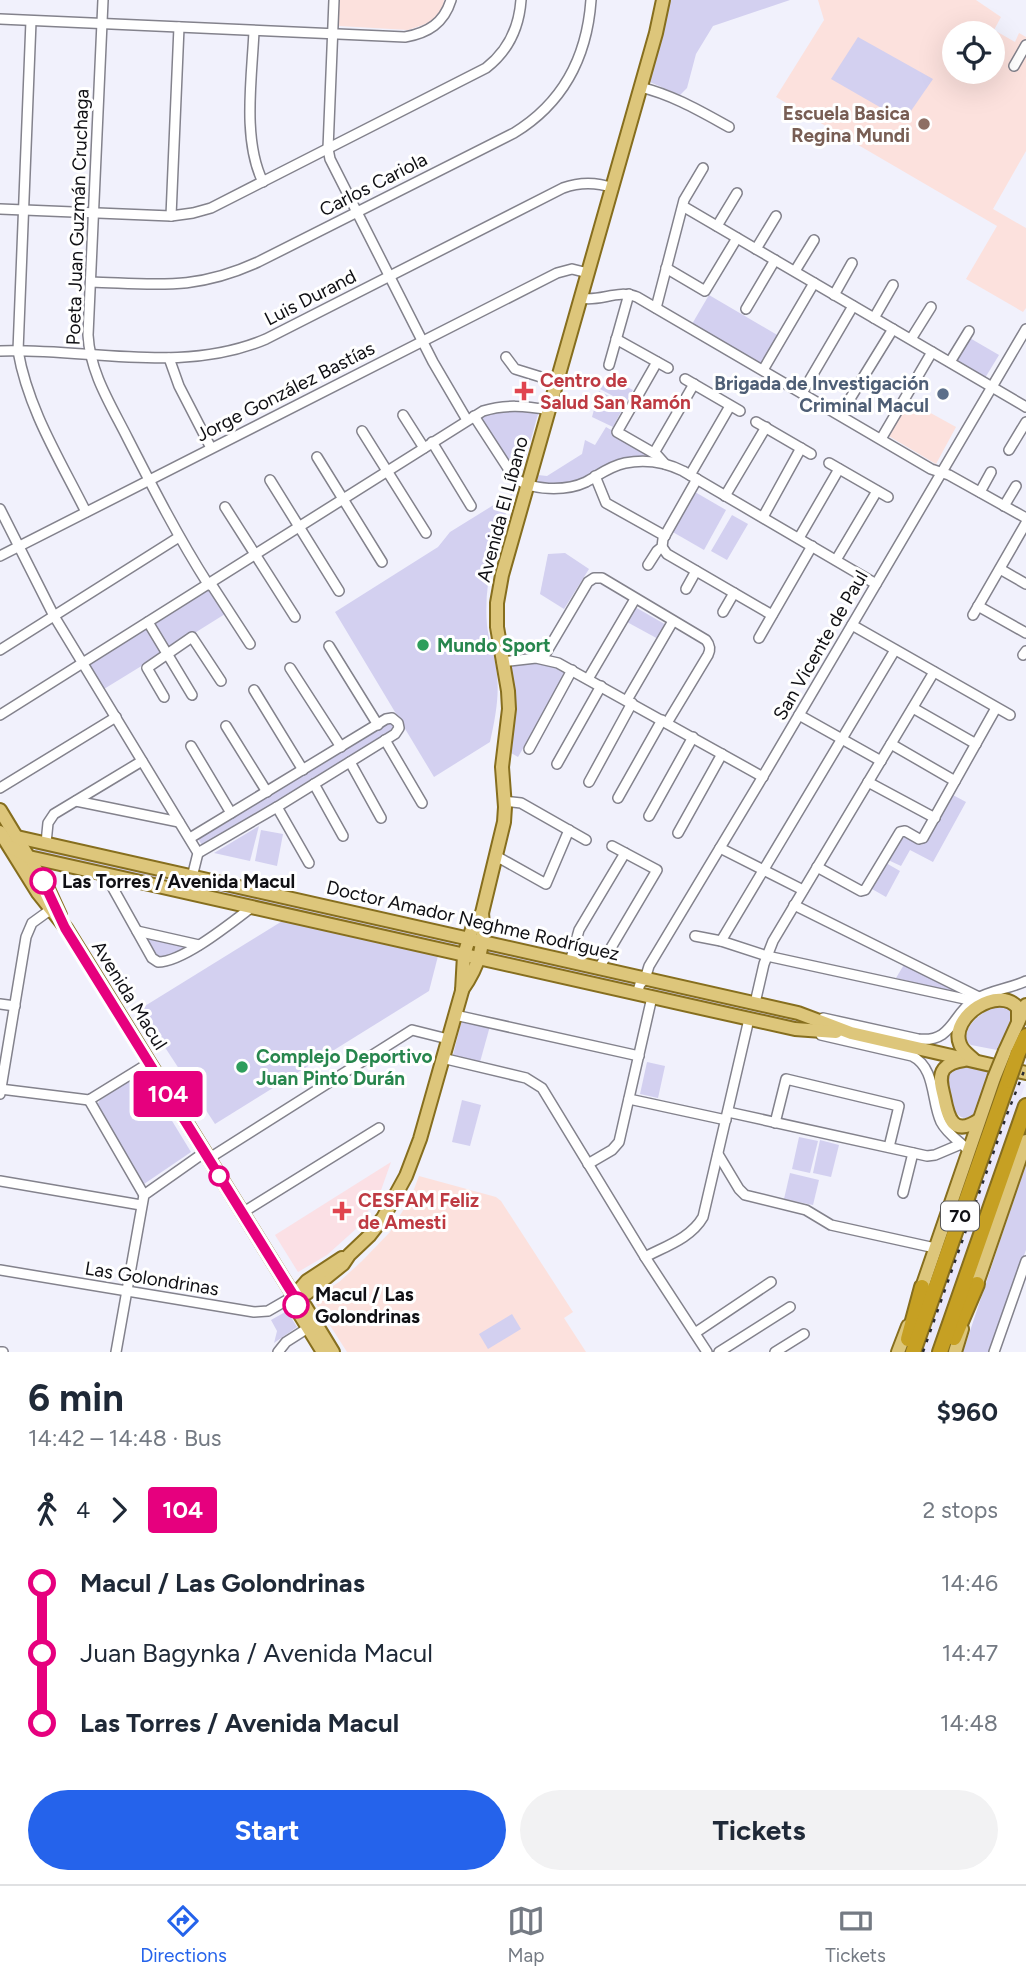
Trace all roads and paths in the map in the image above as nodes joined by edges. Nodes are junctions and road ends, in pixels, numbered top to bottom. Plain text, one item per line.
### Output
1 (103, 0) edge
2 (334, 0) edge
3 (451, 0) edge
4 (521, 0) edge
5 (591, 0) edge
6 (663, 0) edge
7 (0, 19) edge
8 (32, 21) junction
9 (102, 24) junction
10 (179, 27) junction
11 (254, 31) junction
12 (332, 34) junction
13 (1026, 45) edge
14 (1014, 66) dead end
15 (640, 87) junction
16 (729, 127) dead end
17 (328, 149) junction
18 (703, 168) dead end
19 (263, 182) junction
20 (613, 188) junction
21 (737, 192) dead end
22 (683, 208) junction
23 (0, 209) edge
24 (23, 210) junction
25 (356, 212) junction
26 (93, 213) junction
27 (171, 216) junction
28 (776, 216) dead end
29 (717, 226) junction
30 (737, 238) junction
31 (814, 240) dead end
32 (756, 249) junction
33 (775, 260) junction
34 (852, 263) dead end
35 (666, 268) junction
36 (794, 271) junction
37 (588, 273) junction
38 (389, 277) junction
39 (90, 282) junction
40 (814, 283) junction
41 (893, 285) dead end
42 (629, 294) junction
43 (834, 295) junction
44 (581, 298) junction
45 (853, 306) junction
46 (931, 307) dead end
47 (656, 308) junction
48 (746, 309) dead end
49 (874, 318) junction
50 (893, 329) junction
51 (1026, 329) edge
52 (969, 331) dead end
53 (616, 339) junction
54 (911, 340) junction
55 (422, 341) junction
56 (0, 351) edge
57 (18, 351) junction
58 (932, 352) junction
59 (90, 355) junction
60 (506, 357) dead end
61 (169, 358) junction
62 (657, 362) junction
63 (950, 362) junction
64 (609, 365) dead end
65 (668, 369) dead end
66 (762, 370) junction
67 (557, 382) junction
68 (992, 387) junction
69 (802, 393) junction
70 (730, 406) junction
71 (1026, 407) edge
72 (549, 411) junction
73 (740, 411) dead end
74 (403, 415) dead end
75 (840, 415) junction
76 (471, 418) junction
77 (756, 422) dead end
78 (1026, 422) edge
79 (766, 428) junction
80 (362, 431) dead end
81 (881, 439) junction
82 (428, 445) junction
83 (211, 448) junction
84 (802, 448) junction
85 (1009, 450) dead end
86 (654, 453) junction
87 (811, 454) dead end
88 (317, 457) dead end
89 (829, 463) dead end
90 (665, 464) junction
91 (839, 469) junction
92 (387, 471) junction
93 (942, 472) junction
94 (991, 472) dead end
95 (595, 476) junction
96 (694, 477) junction
97 (149, 480) junction
98 (270, 480) dead end
99 (528, 484) junction
100 (1016, 486) dead end
101 (877, 491) junction
102 (980, 492) junction
103 (726, 495) junction
104 (888, 497) dead end
105 (343, 499) junction
106 (471, 506) dead end
107 (1004, 506) junction
108 (225, 507) dead end
109 (0, 509) edge
110 (86, 512) junction
111 (763, 517) junction
112 (1026, 521) edge
113 (299, 527) junction
114 (426, 533) dead end
115 (665, 536) junction
116 (179, 537) junction
117 (799, 538) junction
118 (19, 546) junction
119 (812, 546) junction
120 (662, 547) junction
121 (255, 554) junction
122 (0, 556) edge
123 (836, 560) junction
124 (382, 562) dead end
125 (648, 565) dead end
126 (1000, 569) junction
127 (696, 571) junction
128 (208, 584) junction
129 (876, 584) junction
130 (1026, 584) edge
131 (686, 589) dead end
132 (339, 591) dead end
133 (734, 593) junction
134 (635, 599) junction
135 (723, 612) dead end
136 (772, 615) junction
137 (54, 616) junction
138 (295, 617) dead end
139 (673, 621) junction
140 (148, 622) junction
141 (852, 625) junction
142 (1026, 633) edge
143 (759, 638) dead end
144 (250, 644) dead end
145 (329, 646) dead end
146 (0, 650) edge
147 (895, 650) junction
148 (167, 654) junction
149 (543, 659) junction
150 (502, 662) junction
151 (83, 663) junction
152 (290, 668) dead end
153 (572, 670) junction
154 (934, 672) junction
155 (590, 675) junction
156 (221, 681) dead end
157 (601, 686) junction
158 (254, 690) dead end
159 (192, 695) dead end
160 (164, 697) dead end
161 (630, 702) junction
162 (913, 708) junction
163 (996, 708) junction
164 (0, 715) edge
165 (799, 715) junction
166 (1010, 715) dead end
167 (116, 718) junction
168 (667, 719) junction
169 (378, 724) junction
170 (226, 726) dead end
171 (693, 737) junction
172 (385, 740) junction
173 (842, 740) junction
174 (891, 744) junction
175 (976, 744) junction
176 (191, 746) dead end
177 (341, 747) junction
178 (529, 749) dead end
179 (722, 754) junction
180 (142, 761) junction
181 (881, 761) junction
182 (350, 762) junction
183 (557, 764) dead end
184 (303, 770) junction
185 (763, 776) junction
186 (955, 781) junction
187 (589, 782) dead end
188 (868, 782) junction
189 (314, 784) junction
190 (0, 788) edge
191 (267, 792) junction
192 (618, 798) dead end
193 (76, 801) junction
194 (504, 801) junction
195 (422, 803) dead end
196 (277, 807) junction
197 (0, 810) edge
198 (231, 813) junction
199 (649, 816) dead end
200 (382, 818) dead end
201 (934, 818) junction
202 (179, 822) junction
203 (569, 830) junction
204 (0, 832) edge
205 (678, 833) dead end
206 (343, 836) dead end
207 (190, 838) junction
208 (586, 840) dead end
209 (13, 842) junction
210 (46, 844) junction
211 (612, 846) dead end
212 (720, 848) junction
213 (198, 853) junction
214 (625, 853) junction
215 (496, 856) junction
216 (29, 857) junction
217 (309, 863) dead end
218 (817, 867) junction
219 (764, 870) junction
220 (105, 874) junction
221 (192, 876) junction
222 (803, 890) junction
223 (188, 892) junction
224 (305, 902) junction
225 (794, 905) junction
226 (253, 907) junction
227 (50, 909) junction
228 (482, 914) junction
229 (302, 918) junction
230 (65, 928) junction
231 (137, 931) junction
232 (695, 936) dead end
233 (469, 939) junction
234 (721, 941) junction
235 (482, 942) junction
236 (199, 945) junction
237 (464, 955) junction
238 (767, 956) junction
239 (479, 958) junction
240 (570, 962) junction
241 (599, 968) junction
242 (645, 979) junction
243 (1026, 981) edge
244 (462, 990) junction
245 (645, 996) junction
246 (976, 999) junction
247 (755, 1003) junction
248 (0, 1004) edge
249 (1026, 1004) edge
250 (15, 1006) junction
251 (798, 1013) junction
252 (455, 1015) junction
253 (749, 1019) junction
254 (1017, 1021) junction
255 (795, 1029) junction
256 (851, 1033) junction
257 (1026, 1036) edge
258 (448, 1039) junction
259 (1012, 1052) junction
260 (639, 1056) junction
261 (442, 1058) junction
262 (973, 1061) junction
263 (149, 1063) junction
264 (1026, 1073) edge
265 (1001, 1080) junction
266 (0, 1090) edge
267 (629, 1099) junction
268 (89, 1100) junction
269 (1026, 1107) edge
270 (727, 1116) junction
271 (979, 1120) junction
272 (775, 1123) junction
273 (379, 1128) dead end
274 (1026, 1141) edge
275 (965, 1146) junction
276 (889, 1147) junction
277 (913, 1153) junction
278 (718, 1154) junction
279 (206, 1155) junction
280 (589, 1164) junction
281 (0, 1181) edge
282 (903, 1193) dead end
283 (142, 1200) junction
284 (242, 1213) junction
285 (935, 1248) junction
286 (645, 1257) junction
287 (1026, 1261) edge
288 (0, 1270) edge
289 (771, 1282) dead end
290 (976, 1284) junction
291 (922, 1287) junction
292 (126, 1291) junction
293 (294, 1296) junction
294 (790, 1307) dead end
295 (309, 1328) junction
296 (695, 1333) junction
297 (804, 1334) dead end
298 (116, 1352) edge
299 (278, 1352) edge
300 (323, 1352) edge
301 (333, 1352) edge
302 (708, 1352) edge
303 (719, 1352) edge
304 (775, 1352) edge
305 (898, 1352) edge
306 (905, 1352) edge
307 (913, 1352) edge
308 (940, 1352) edge
309 (948, 1352) edge
310 (954, 1352) edge
311 (994, 1352) edge

1 - 9 street, Poeta Juan Guzmán Cruchaga
2 - 12 street
3 - 12 street
4 - 17 street
5 - 25 street, Carlos Cariola
6 - 15 main road, Avenida El Líbano
7 - 8 street
8 - 9 street
8 - 24 street
9 - 10 street
9 - 26 street, Poeta Juan Guzmán Cruchaga
10 - 11 street
10 - 27 street
11 - 12 street
11 - 19 street
12 - 17 street
13 - 14 street
15 - 16 street
15 - 20 main road, Avenida El Líbano
17 - 19 street
17 - 25 street
18 - 22 street
19 - 27 street
20 - 37 main road, Avenida El Líbano
20 - 38 street, Luis Durand
21 - 29 street
22 - 29 street
22 - 35 street
23 - 24 street
24 - 26 street
24 - 57 street
25 - 38 street
25 - 39 street, Carlos Cariola
26 - 27 street
26 - 39 street, Poeta Juan Guzmán Cruchaga
28 - 32 street
29 - 30 street
30 - 32 street
30 - 35 street
31 - 36 street
32 - 33 street
33 - 36 street
33 - 48 street
34 - 43 street
35 - 47 street
36 - 40 street
37 - 44 main road, Avenida El Líbano
37 - 55 street, Jorge González Bastías
38 - 55 street
38 - 61 street, Luis Durand
39 - 59 street, Poeta Juan Guzmán Cruchaga
40 - 43 street
40 - 66 street
41 - 49 street
42 - 44 street
42 - 47 street
42 - 53 street
43 - 45 street
44 - 67 main road, Avenida El Líbano
45 - 49 street
45 - 69 street
46 - 54 street
47 - 66 street
49 - 50 street
50 - 54 street
50 - 75 street
51 - 68 street, San Vicente de Paul
52 - 63 street
53 - 62 street
53 - 64 street
54 - 58 street
55 - 76 street
55 - 83 street, Jorge González Bastías
56 - 57 street, Luis Durand
57 - 59 street, Luis Durand
57 - 110 street
58 - 63 street
58 - 81 street
59 - 61 street, Luis Durand
59 - 97 street, Poeta Juan Guzmán Cruchaga
60 - 67 street
61 - 83 street
62 - 65 street
62 - 86 street
63 - 68 street
66 - 69 street
67 - 72 main road, Avenida El Líbano
68 - 71 street
68 - 93 street, San Vicente de Paul
69 - 75 street
70 - 73 street
70 - 86 street
70 - 96 street
72 - 76 street
72 - 99 main road, Avenida El Líbano
74 - 82 street
75 - 81 street
76 - 82 street
76 - 99 street
77 - 79 street
78 - 85 street
79 - 84 street
79 - 103 street
80 - 92 street
81 - 93 street
82 - 92 street
82 - 106 street
83 - 97 street, Jorge González Bastías
84 - 87 street
84 - 111 street
86 - 90 street
88 - 105 street
89 - 91 street
90 - 95 street
90 - 96 street
91 - 101 street
91 - 117 street
92 - 105 street
92 - 114 street
93 - 102 street
93 - 129 street, San Vicente de Paul
94 - 102 street
95 - 99 street
95 - 115 street
96 - 103 street
96 - 115 street
97 - 110 street, Jorge González Bastías
97 - 116 street, Poeta Juan Guzmán Cruchaga
98 - 113 street
99 - 150 main road, Avenida El Líbano
100 - 107 street
101 - 104 street
101 - 123 street
102 - 107 street
103 - 111 street
105 - 113 street
105 - 124 street
107 - 112 street
108 - 121 street
109 - 118 street
110 - 118 street, Jorge González Bastías
111 - 117 street
112 - 126 street
113 - 121 street
113 - 132 street
115 - 120 street
116 - 128 street, Poeta Juan Guzmán Cruchaga
116 - 137 street
117 - 119 street
118 - 122 street, Jorge González Bastías
118 - 137 street
119 - 123 street
119 - 136 street
120 - 125 street
120 - 127 street
121 - 128 street
121 - 138 street
123 - 129 street
126 - 130 street
126 - 142 street
127 - 131 street
127 - 133 street
128 - 140 street
128 - 144 street, Poeta Juan Guzmán Cruchaga
129 - 141 street, San Vicente de Paul
133 - 135 street
133 - 136 street
134 - 139 street
134 - 149 street
134 - 155 street
136 - 143 street
137 - 146 street
137 - 151 street
139 - 161 street
139 - 168 street
140 - 148 street
140 - 151 street
141 - 147 street
141 - 165 street, San Vicente de Paul
145 - 169 street
147 - 154 street
147 - 173 street
148 - 156 street
148 - 159 street
148 - 160 street
149 - 150 street
149 - 153 street
150 - 194 main road, Avenida El Líbano
151 - 164 street
151 - 167 street
152 - 177 street
153 - 155 street
153 - 178 street
154 - 162 street
154 - 163 street
155 - 157 street
157 - 161 street
157 - 183 street
158 - 184 street
161 - 168 street
161 - 187 street
162 - 174 street
162 - 175 street
163 - 166 street
163 - 175 street
165 - 173 street
165 - 185 street, San Vicente de Paul
167 - 180 street
167 - 190 street
168 - 171 street
168 - 192 street
169 - 172 street
169 - 177 street
170 - 191 street
171 - 179 street
171 - 199 street
172 - 182 street
172 - 195 street
173 - 181 street
173 - 219 street
174 - 181 street
174 - 186 street
175 - 186 street
176 - 198 street
177 - 184 street
179 - 185 street
179 - 205 street
180 - 193 street
180 - 202 street
181 - 188 street
182 - 189 street
182 - 200 street
184 - 191 street
185 - 212 street, San Vicente de Paul
186 - 201 street
188 - 201 street
188 - 218 street
189 - 196 street
189 - 206 street
191 - 198 street
193 - 202 street
193 - 210 street
194 - 203 street
194 - 215 main road, Avenida El Líbano
196 - 213 street
196 - 217 street
197 - 209 main road, Avenida Macul
198 - 207 street
201 - 218 street
202 - 207 street
203 - 208 street
203 - 215 street
204 - 209 main road, Avenida Macul
207 - 213 street
209 - 210 main road, Doctor Amador Neghme Rodríguez
209 - 216 main road, Avenida Macul
209 - 227 main road, Avenida Macul
210 - 221 main road, Doctor Amador Neghme Rodríguez
211 - 214 street
212 - 219 street
212 - 242 street, San Vicente de Paul
213 - 221 street
214 - 240 street
214 - 241 street
215 - 228 main road, Avenida El Líbano
216 - 220 main road, Doctor Amador Neghme Rodríguez
216 - 230 main road, Avenida Macul
218 - 222 street
219 - 222 street
219 - 234 street
220 - 223 main road, Doctor Amador Neghme Rodríguez
220 - 231 street
221 - 223 street
221 - 224 main road, Doctor Amador Neghme Rodríguez
222 - 225 street
223 - 226 main road, Doctor Amador Neghme Rodríguez
224 - 229 main road
224 - 233 main road, Doctor Amador Neghme Rodríguez
225 - 238 street
225 - 246 street
226 - 229 main road, Doctor Amador Neghme Rodríguez
226 - 236 street
227 - 230 main road, Avenida Macul
227 - 250 street
228 - 233 main road, Avenida El Líbano
228 - 235 main road, Avenida El Líbano
229 - 237 main road, Doctor Amador Neghme Rodríguez
230 - 263 main road, Avenida Macul
231 - 236 street
231 - 236 street
232 - 234 street
233 - 235 main road, Doctor Amador Neghme Rodríguez
233 - 237 main road, Avenida El Líbano
234 - 238 street
235 - 239 main road, Avenida El Líbano
235 - 240 main road, Doctor Amador Neghme Rodríguez
237 - 239 main road, Doctor Amador Neghme Rodríguez
237 - 244 main road, Avenida El Líbano
238 - 246 street
238 - 247 street
239 - 244 main road, Avenida El Líbano
239 - 245 main road, Doctor Amador Neghme Rodríguez
240 - 241 main road, Doctor Amador Neghme Rodríguez
241 - 242 main road, Doctor Amador Neghme Rodríguez
242 - 245 street, San Vicente de Paul
242 - 247 main road, Doctor Amador Neghme Rodríguez
243 - 246 street, Doctor Amador Neghme Rodríguez
244 - 252 main road, Avenida El Líbano
245 - 253 main road, Doctor Amador Neghme Rodríguez
245 - 260 street, San Vicente de Paul
246 - 251 street, Doctor Amador Neghme Rodríguez
247 - 251 main road, Doctor Amador Neghme Rodríguez
248 - 250 street
249 - 254 main road
250 - 266 street
251 - 256 main road, Doctor Amador Neghme Rodríguez
252 - 258 main road, Avenida El Líbano
252 - 260 street
253 - 255 main road, Doctor Amador Neghme Rodríguez
253 - 270 street
254 - 259 main road
254 - 262 main road
255 - 256 main road, Doctor Amador Neghme Rodríguez
255 - 275 street, Doctor Amador Neghme Rodríguez
256 - 262 main road, Doctor Amador Neghme Rodríguez
257 - 259 highway, 70
258 - 261 main road, Avenida El Líbano
258 - 279 street
259 - 265 highway, 70, bridge
260 - 267 street, San Vicente de Paul
261 - 280 street
261 - 293 main road, Avenida El Líbano
262 - 264 main road, Doctor Amador Neghme Rodríguez
262 - 271 main road
263 - 268 street
263 - 279 main road, Avenida Macul
265 - 271 main road
265 - 307 highway, 70
266 - 268 street
267 - 270 street
267 - 280 street, San Vicente de Paul
268 - 283 street
269 - 308 highway, 70
270 - 272 street
270 - 278 street
271 - 275 main road
272 - 276 street
272 - 276 street
273 - 284 street
274 - 290 main road
275 - 277 street
275 - 285 main road
276 - 277 street
277 - 282 street
278 - 285 street
278 - 286 street
279 - 283 street
279 - 284 main road, Avenida Macul
280 - 286 street
281 - 283 street
283 - 292 street
284 - 293 main road, Avenida Macul
285 - 291 main road
286 - 296 street
287 - 311 street
288 - 292 street, Las Golondrinas
289 - 296 street
290 - 309 highway
290 - 310 main road
291 - 305 main road
291 - 306 highway
292 - 293 street, Las Golondrinas
292 - 298 street
293 - 295 main road, Avenida Macul
293 - 301 main road, Avenida Macul
294 - 303 street
295 - 299 street
295 - 300 main road, Avenida Macul
296 - 302 street
297 - 304 street

